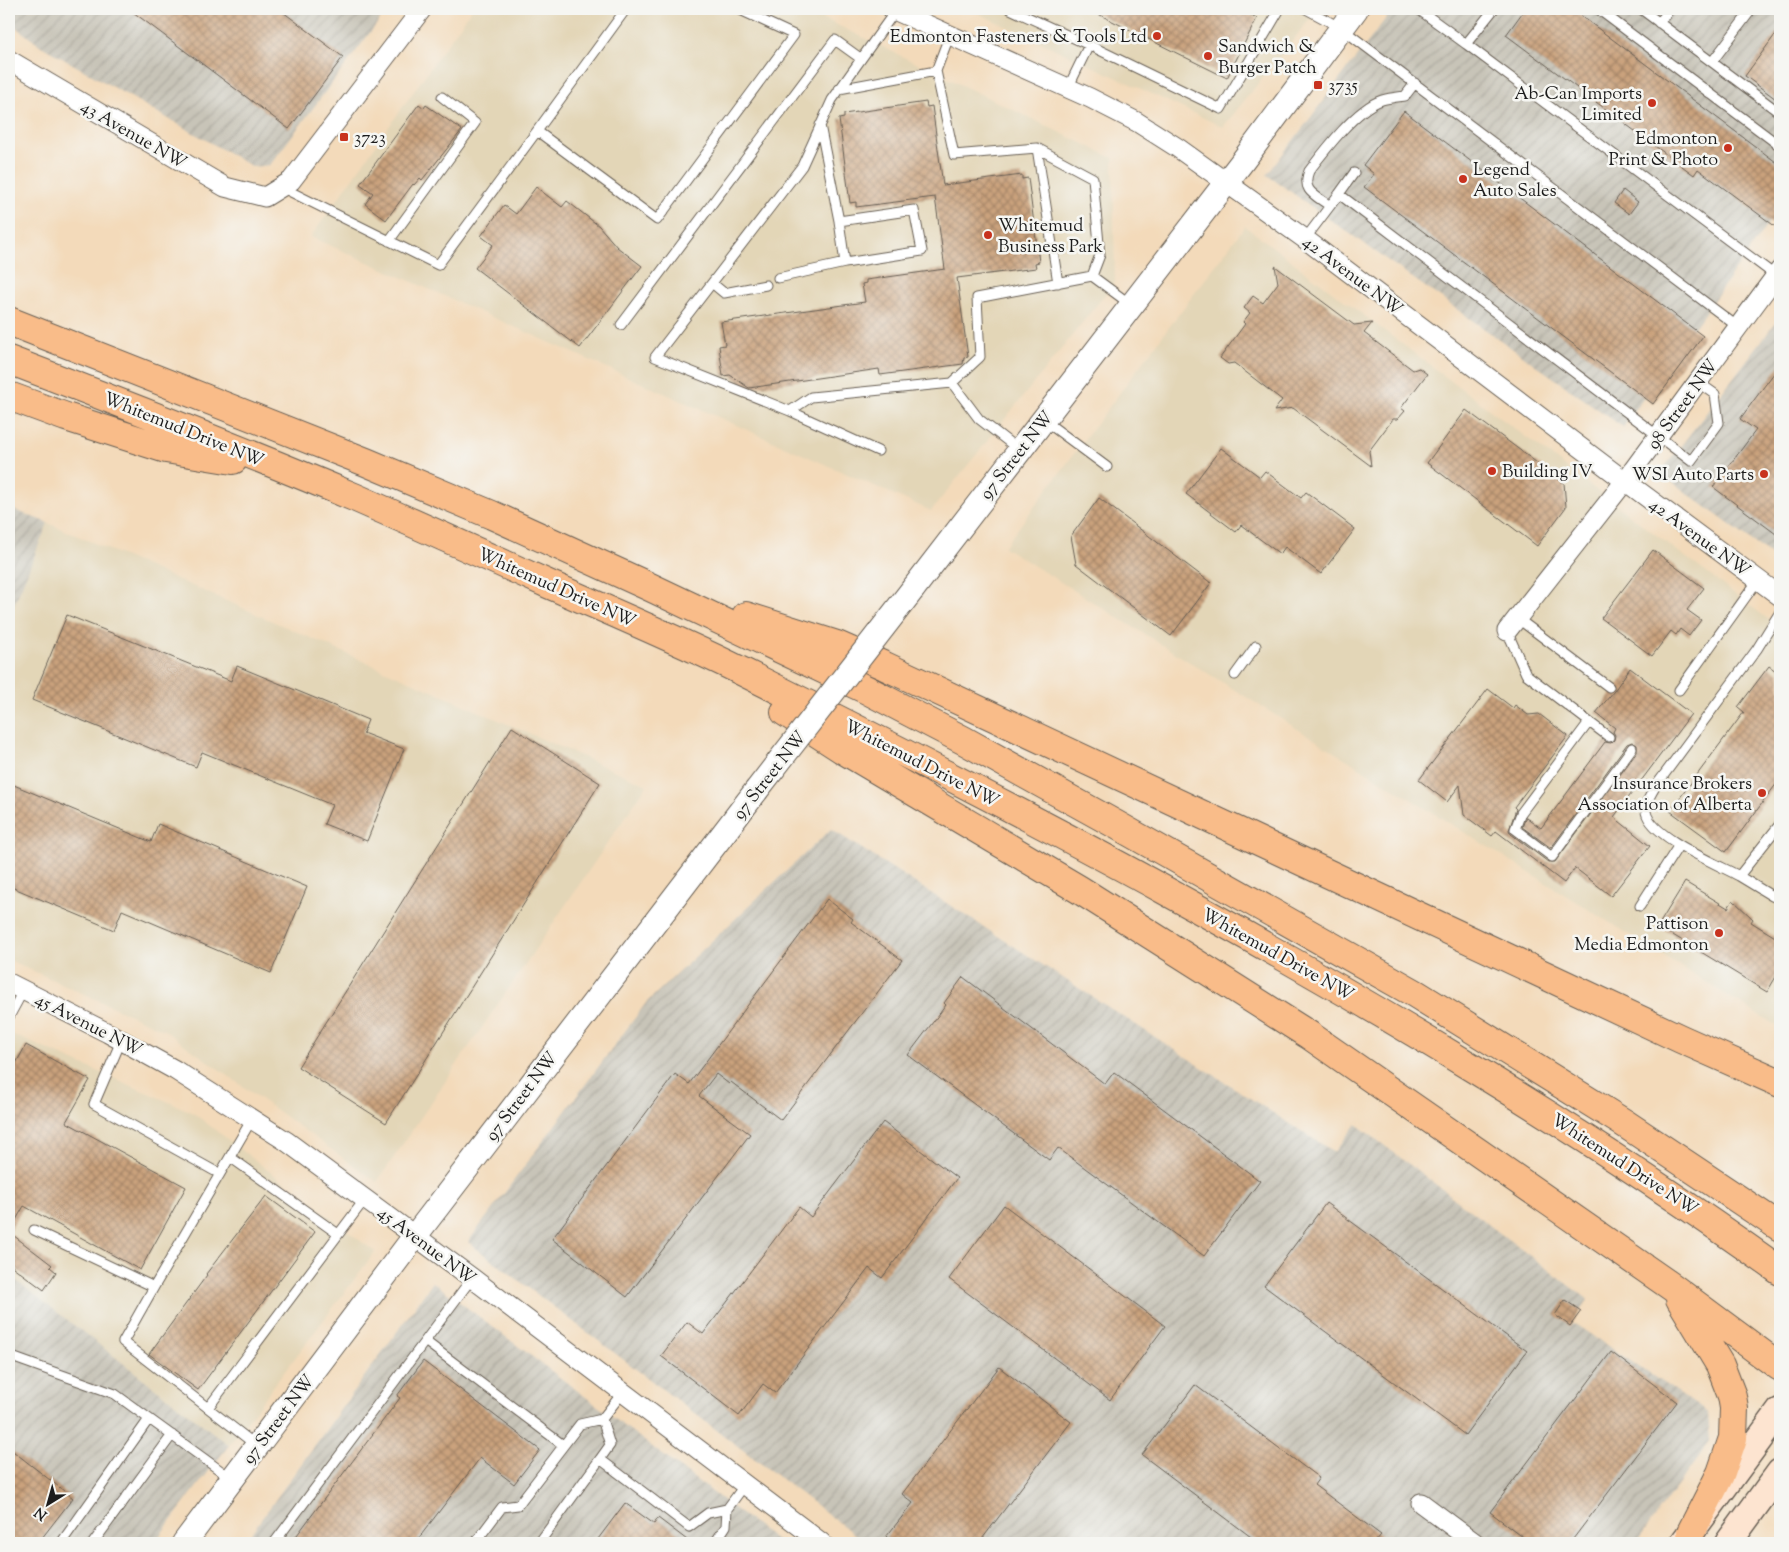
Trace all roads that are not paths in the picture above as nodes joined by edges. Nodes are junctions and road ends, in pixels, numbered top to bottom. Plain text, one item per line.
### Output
1 (422, 9) edge
2 (626, 9) edge
3 (738, 9) edge
4 (1010, 9) edge
5 (1280, 9) edge
6 (1306, 9) edge
7 (1356, 9) edge
8 (1418, 9) edge
9 (1494, 9) edge
10 (1598, 9) edge
11 (1641, 9) edge
12 (1670, 9) edge
13 (1752, 9) edge
14 (899, 10) edge
15 (1659, 22) junction
16 (1341, 28) junction
17 (950, 34) junction
18 (1466, 44) junction
19 (1089, 45) junction
20 (860, 58) junction
21 (9, 60) edge
22 (1712, 62) junction
23 (936, 71) junction
24 (1415, 83) junction
25 (1068, 88) junction
26 (839, 89) junction
27 (442, 97) dead end
28 (1780, 113) edge
29 (820, 124) junction
30 (537, 131) junction
31 (1780, 146) edge
32 (1037, 148) junction
33 (1354, 173) dead end
34 (1227, 182) junction
35 (272, 192) junction
36 (1339, 194) junction
37 (1330, 206) junction
38 (839, 221) junction
39 (1305, 240) junction
40 (388, 241) junction
41 (845, 263) junction
42 (1778, 273) edge
43 (1092, 276) junction
44 (778, 278) dead end
45 (712, 283) junction
46 (1058, 283) junction
47 (766, 285) dead end
48 (1132, 306) junction
49 (9, 321) edge
50 (621, 325) dead end
51 (1738, 327) junction
52 (9, 360) edge
53 (1698, 382) junction
54 (952, 383) junction
55 (9, 396) edge
56 (790, 411) junction
57 (1043, 420) junction
58 (1657, 436) junction
59 (1019, 450) junction
60 (878, 451) dead end
61 (280, 467) junction
62 (1107, 467) dead end
63 (1625, 481) junction
64 (1758, 580) junction
65 (650, 587) junction
66 (1780, 596) edge
67 (1780, 612) edge
68 (1512, 624) junction
69 (1256, 646) dead end
70 (726, 663) junction
71 (1235, 675) dead end
72 (1609, 687) dead end
73 (1679, 690) dead end
74 (1589, 722) junction
75 (1609, 737) dead end
76 (1632, 748) dead end
77 (1780, 824) edge
78 (1679, 845) junction
79 (1739, 876) junction
80 (1780, 898) edge
81 (1640, 906) dead end
82 (16, 987) edge
83 (9, 1017) edge
84 (1681, 1039) junction
85 (121, 1041) junction
86 (1780, 1083) edge
87 (1780, 1093) edge
88 (252, 1119) junction
89 (230, 1157) junction
90 (220, 1174) junction
91 (365, 1199) junction
92 (1780, 1227) edge
93 (34, 1230) dead end
94 (338, 1234) junction
95 (415, 1236) junction
96 (1780, 1271) edge
97 (472, 1278) junction
98 (154, 1287) junction
99 (1672, 1287) junction
100 (425, 1341) junction
101 (9, 1356) edge
102 (1780, 1367) edge
103 (623, 1392) junction
104 (208, 1408) junction
105 (1780, 1411) edge
106 (149, 1419) junction
107 (602, 1419) junction
108 (172, 1435) junction
109 (258, 1446) junction
110 (563, 1446) junction
111 (600, 1459) junction
112 (1780, 1472) edge
113 (232, 1480) junction
114 (744, 1486) junction
115 (1772, 1488) edge
116 (1422, 1503) dead end
117 (727, 1509) junction
118 (1687, 1538) edge
119 (62, 1543) edge
120 (93, 1543) edge
121 (184, 1543) edge
122 (274, 1543) edge
123 (475, 1543) edge
124 (539, 1543) edge
125 (715, 1543) edge
126 (822, 1543) edge
127 (1476, 1543) edge
128 (1728, 1543) edge

1 - 35 street
2 - 30 lane
3 - 30 lane
4 - 19 lane
5 - 19 lane
6 - 16 lane
7 - 16 street, 97 Street NW
8 - 18 lane
9 - 18 lane
10 - 31 lane
11 - 15 lane
12 - 15 lane
13 - 22 lane
14 - 17 street, 42 Avenue NW
14 - 20 lane
15 - 22 lane
16 - 24 lane
16 - 34 street, 97 Street NW
17 - 23 lane
17 - 25 street, 42 Avenue NW
18 - 42 lane
19 - 25 lane
20 - 26 lane
20 - 50 lane
21 - 35 street, 43 Avenue NW
22 - 28 lane
23 - 26 lane
23 - 32 lane
24 - 37 lane
24 - 51 lane
25 - 34 street, 42 Avenue NW
26 - 29 lane
27 - 40 lane
29 - 38 lane
29 - 45 lane
30 - 40 lane
32 - 43 lane
32 - 46 lane
33 - 36 lane
34 - 39 street, 42 Avenue NW
34 - 48 street, 97 Street NW
35 - 40 lane
36 - 37 lane
36 - 58 lane
37 - 39 lane
38 - 41 lane
38 - 41 lane
39 - 63 street, 42 Avenue NW
41 - 44 lane
42 - 51 street, 98 Street NW
43 - 46 lane
43 - 48 lane
45 - 47 lane
45 - 56 lane
46 - 54 lane
48 - 57 street, 97 Street NW
49 - 65 highway, Whitemud Drive NW
51 - 53 street, 98 Street NW
52 - 61 highway, Whitemud Drive NW
53 - 58 street, 98 Street NW
53 - 58 lane
54 - 56 lane
54 - 59 lane
55 - 61 highway
56 - 60 lane
57 - 59 street, 97 Street NW
57 - 62 lane
58 - 63 street, 98 Street NW
59 - 95 street, 97 Street NW, bridge
61 - 70 highway, Whitemud Drive NW
63 - 64 street, 42 Avenue NW
63 - 68 street, 98 Street NW
64 - 66 street, 42 Avenue NW
64 - 73 lane
65 - 84 highway
65 - 92 highway, Whitemud Drive NW
67 - 78 lane
68 - 72 lane
68 - 74 lane
69 - 71 lane
70 - 96 highway, Whitemud Drive NW
70 - 99 highway
74 - 75 lane
74 - 76 lane
77 - 79 lane
78 - 79 lane
78 - 81 lane
79 - 80 lane
82 - 83 lane
82 - 85 street, 45 Avenue NW
84 - 86 highway
84 - 87 highway
85 - 88 street, 45 Avenue NW
85 - 90 lane
88 - 89 lane
88 - 91 street, 45 Avenue NW
89 - 90 lane
89 - 94 lane
90 - 98 lane
91 - 94 lane
91 - 95 street, 45 Avenue NW
93 - 98 lane
94 - 104 lane
95 - 97 street, 45 Avenue NW
95 - 109 street, 97 Street NW
97 - 100 lane
97 - 103 street, 45 Avenue NW
98 - 104 lane
99 - 102 highway
99 - 118 highway
100 - 110 lane
100 - 122 lane
101 - 106 lane
103 - 107 lane
103 - 114 street, 45 Avenue NW
104 - 109 lane
105 - 118 main road
106 - 108 lane
106 - 119 lane
107 - 110 lane
107 - 111 lane
108 - 113 lane
108 - 120 lane
109 - 113 street, 97 Street NW
110 - 123 lane
111 - 117 lane
111 - 124 lane
112 - 115 main road
113 - 121 street, 97 Street NW
114 - 117 lane
114 - 126 street, 45 Avenue NW
115 - 128 main road
116 - 127 street
117 - 125 lane

